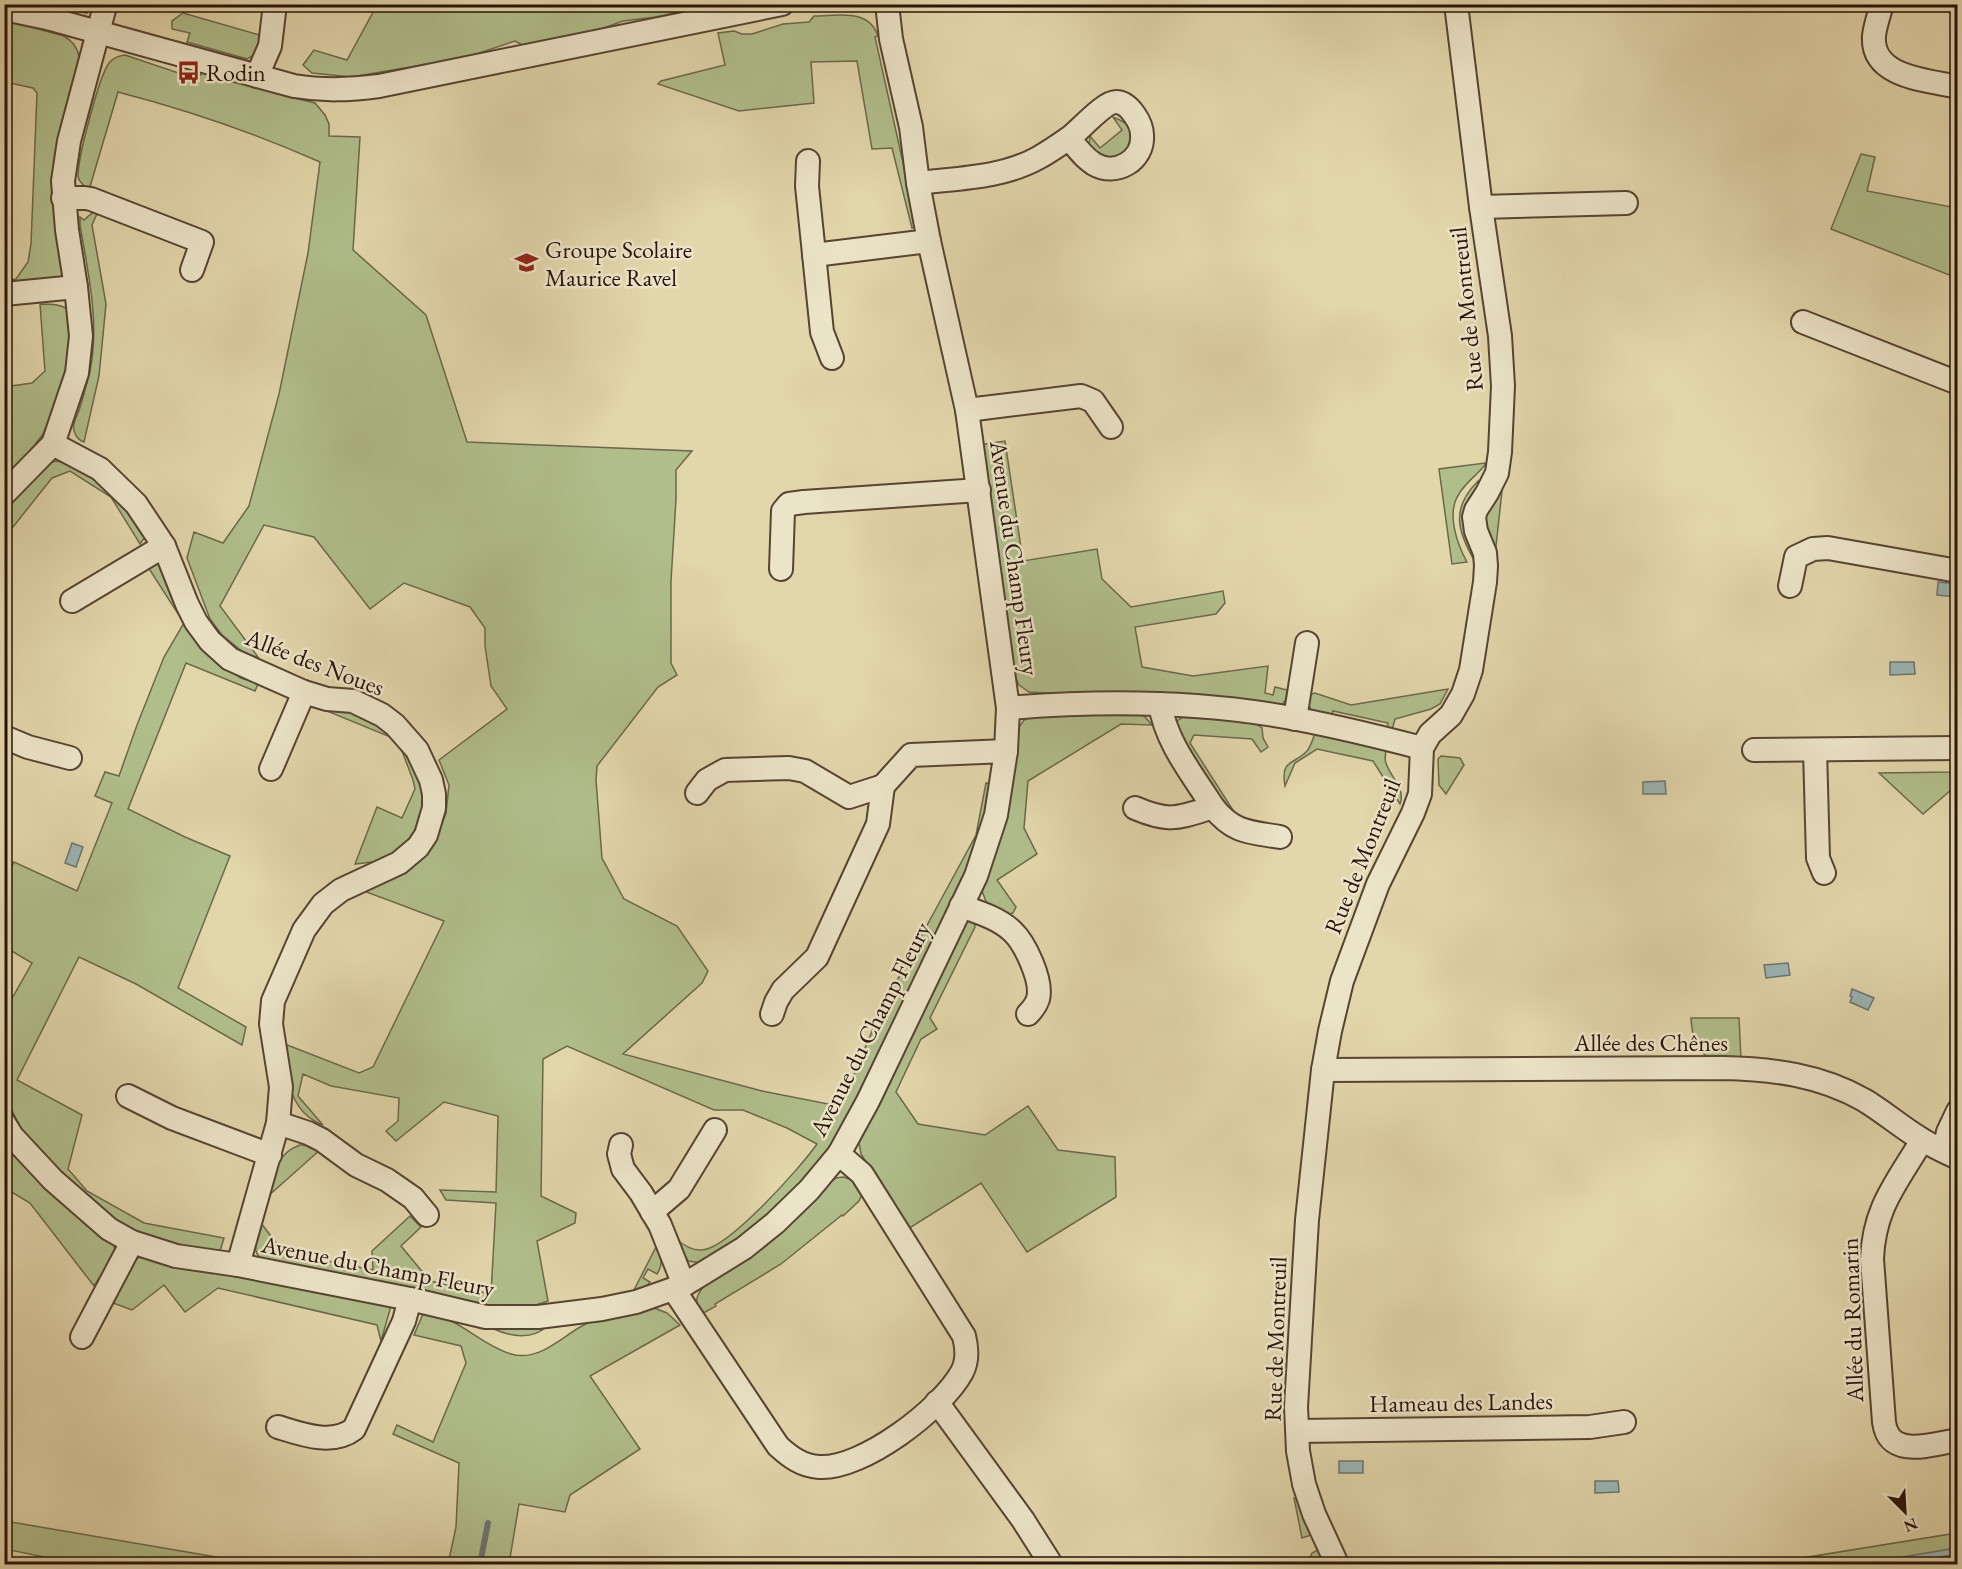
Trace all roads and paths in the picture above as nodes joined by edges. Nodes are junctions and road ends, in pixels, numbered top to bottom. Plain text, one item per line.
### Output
1 (104, 4) edge
2 (275, 4) edge
3 (782, 4) edge
4 (887, 4) edge
5 (1456, 4) edge
6 (1882, 4) edge
7 (4, 9) edge
8 (705, 12) edge
9 (99, 32) junction
10 (257, 76) junction
11 (1958, 87) edge
12 (1069, 138) dead end
13 (808, 161) dead end
14 (918, 183) junction
15 (63, 198) junction
16 (1626, 203) dead end
17 (1481, 207) junction
18 (929, 241) junction
19 (814, 255) junction
20 (192, 270) dead end
21 (76, 287) junction
22 (4, 294) edge
23 (1803, 322) dead end
24 (832, 358) dead end
25 (1958, 383) edge
26 (966, 410) junction
27 (1111, 427) dead end
28 (53, 444) junction
29 (978, 490) junction
30 (4, 494) edge
31 (164, 546) junction
32 (781, 569) dead end
33 (1958, 572) edge
34 (1790, 585) dead end
35 (72, 601) dead end
36 (1307, 643) dead end
37 (304, 692) junction
38 (1160, 704) junction
39 (1008, 708) junction
40 (1295, 719) junction
41 (4, 736) edge
42 (1422, 747) junction
43 (1958, 748) edge
44 (1754, 750) dead end
45 (1815, 750) junction
46 (1006, 751) junction
47 (70, 758) dead end
48 (271, 769) dead end
49 (883, 786) junction
50 (697, 793) dead end
51 (1213, 807) junction
52 (1135, 808) dead end
53 (1280, 837) dead end
54 (1824, 873) dead end
55 (961, 906) junction
56 (772, 1014) dead end
57 (1028, 1014) dead end
58 (1323, 1070) junction
59 (128, 1096) dead end
60 (1958, 1111) edge
61 (4, 1123) edge
62 (278, 1123) junction
63 (715, 1130) dead end
64 (1922, 1140) junction
65 (621, 1145) dead end
66 (839, 1154) junction
67 (1951, 1154) edge
68 (270, 1155) junction
69 (652, 1212) junction
70 (427, 1215) dead end
71 (132, 1242) junction
72 (238, 1265) junction
73 (679, 1288) junction
74 (410, 1299) junction
75 (82, 1337) dead end
76 (937, 1402) junction
77 (1624, 1422) dead end
78 (278, 1427) dead end
79 (1298, 1431) junction
80 (1958, 1440) edge
81 (1049, 1561) dead end
82 (1337, 1564) edge

1 - 9 street
2 - 10 street
3 - 8 street
4 - 14 street, Avenue du Champ Fleury
5 - 17 street, Rue de Montreuil
6 - 11 street
7 - 9 street
8 - 10 street
9 - 10 street
9 - 15 street
12 - 14 street
13 - 19 street
14 - 18 street, Avenue du Champ Fleury
15 - 20 street
15 - 21 street
16 - 17 street
17 - 42 street, Rue de Montreuil
18 - 19 street
18 - 26 street, Avenue du Champ Fleury
19 - 24 street
21 - 22 street
21 - 28 street
23 - 25 street
26 - 27 street
26 - 29 street, Avenue du Champ Fleury
28 - 30 street
28 - 31 street, Allée des Noues
29 - 32 street
29 - 39 street, Avenue du Champ Fleury
31 - 35 street
31 - 37 street, Allée des Noues
33 - 34 street
36 - 40 street
37 - 48 street
37 - 62 street, Allée des Noues
38 - 39 street
38 - 40 street
38 - 51 street
39 - 46 street, Avenue du Champ Fleury
40 - 42 street
41 - 47 street
42 - 58 street, Rue de Montreuil
43 - 45 street
44 - 45 street
45 - 54 street
46 - 49 street
46 - 55 street, Avenue du Champ Fleury
49 - 50 street
49 - 56 street
51 - 52 street
51 - 53 street
55 - 57 street
55 - 66 street, Avenue du Champ Fleury
58 - 64 street, Allée des Chênes
58 - 79 street, Rue de Montreuil
59 - 68 street
60 - 67 street
61 - 71 street, Avenue du Champ Fleury
62 - 68 street, Allée des Noues
62 - 70 street
63 - 69 street
64 - 67 street, Allée des Chênes
64 - 80 street, Allée du Romarin
65 - 69 street
66 - 73 street, Avenue du Champ Fleury
66 - 76 street
68 - 72 street, Allée des Noues
69 - 73 street
71 - 72 street, Avenue du Champ Fleury
71 - 75 street
72 - 74 street, Avenue du Champ Fleury
73 - 74 street, Avenue du Champ Fleury
73 - 76 street
74 - 78 street
76 - 81 street
77 - 79 street, Hameau des Landes
79 - 82 street, Rue de Montreuil

